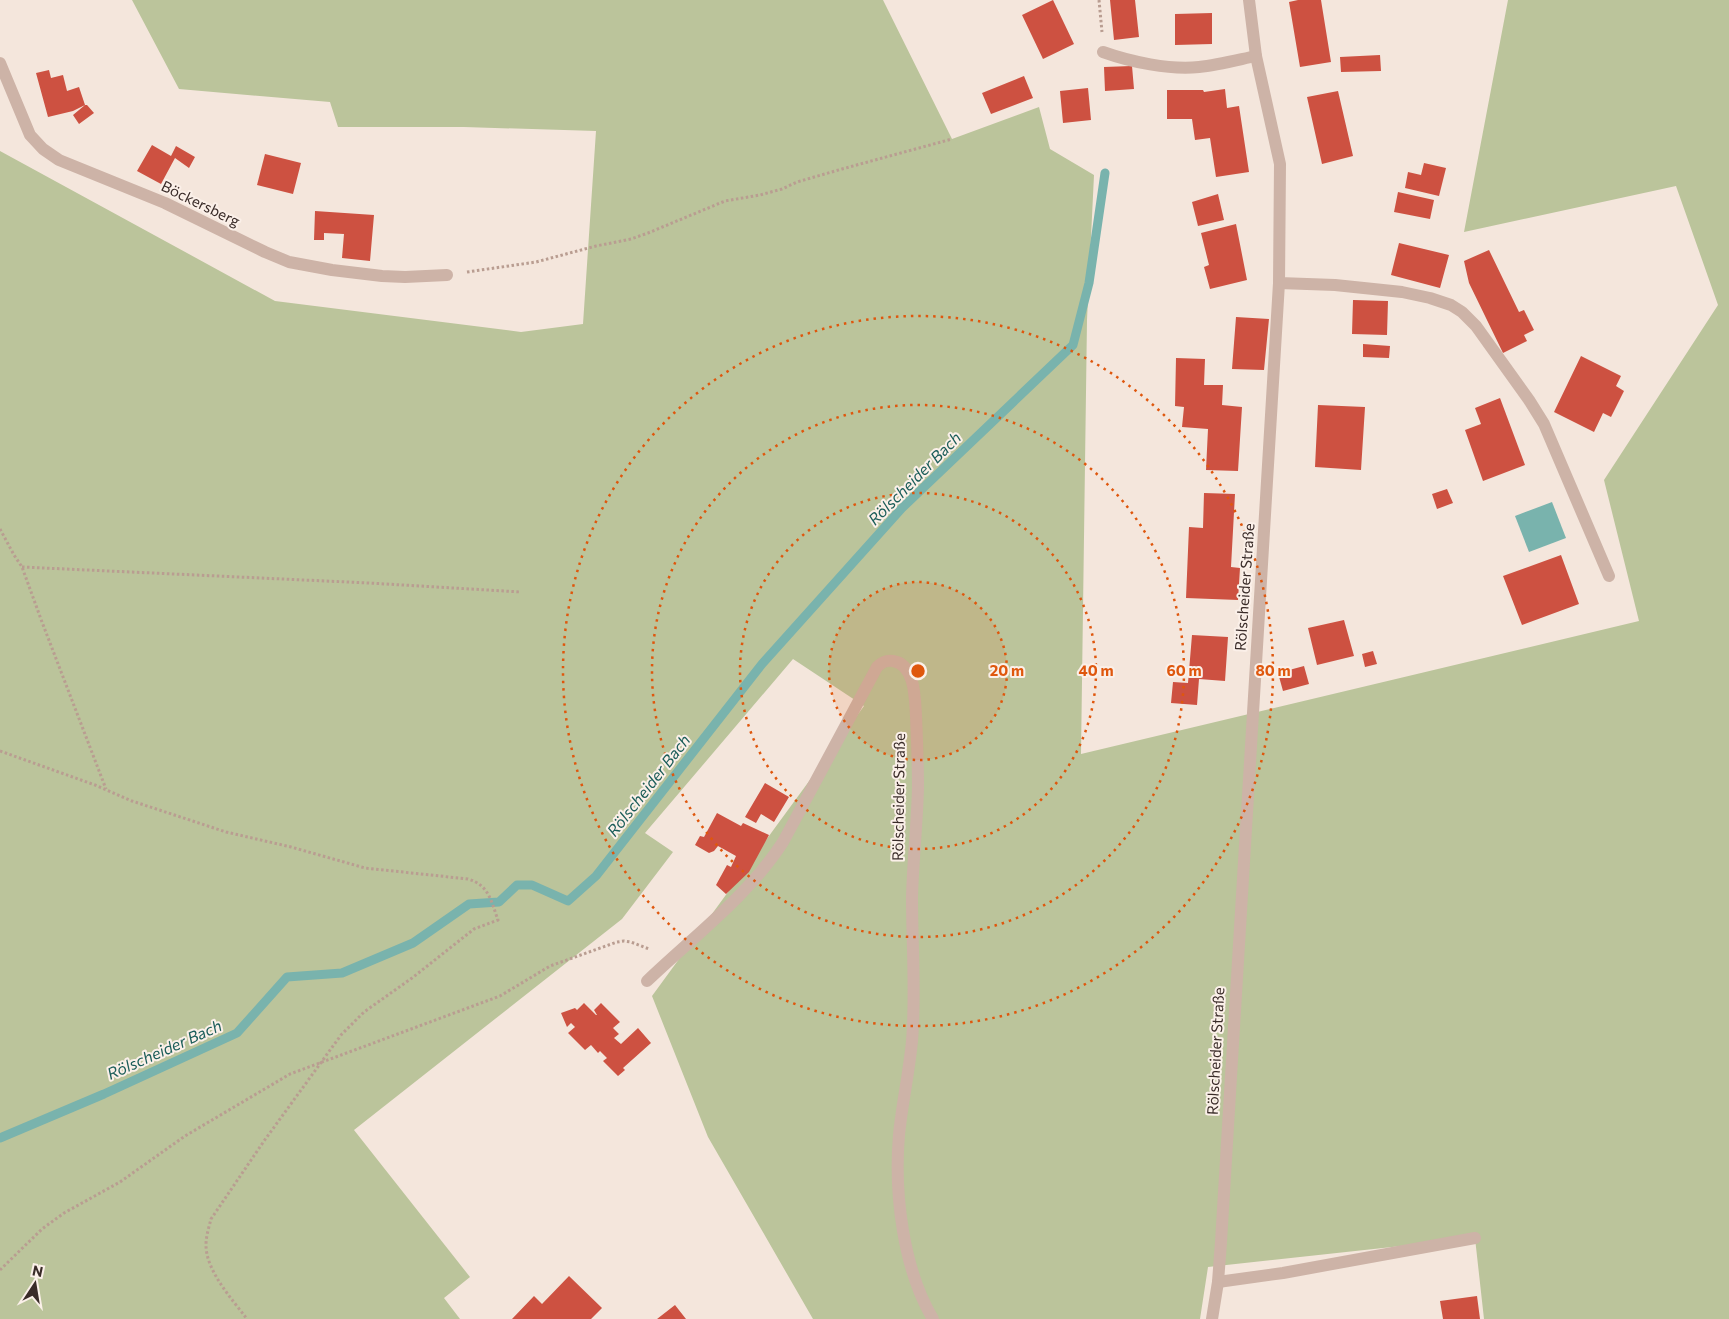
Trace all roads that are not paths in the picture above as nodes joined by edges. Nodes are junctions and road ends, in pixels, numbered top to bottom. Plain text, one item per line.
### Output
1 (1249, 0) edge
2 (1103, 52) road end
3 (1256, 56) junction
4 (0, 63) edge
5 (447, 275) road end
6 (1278, 283) junction
7 (1609, 576) dead end
8 (648, 981) dead end
9 (1475, 1238) dead end
10 (1218, 1282) junction
11 (933, 1319) edge
12 (1212, 1319) edge

1 - 3 street, Rölscheider Straße
2 - 3 street
3 - 6 street, Rölscheider Straße
4 - 5 street, Böckersberg
6 - 7 street
6 - 10 street, Rölscheider Straße
8 - 11 street, Rölscheider Straße
9 - 10 street
10 - 12 street, Rölscheider Straße

